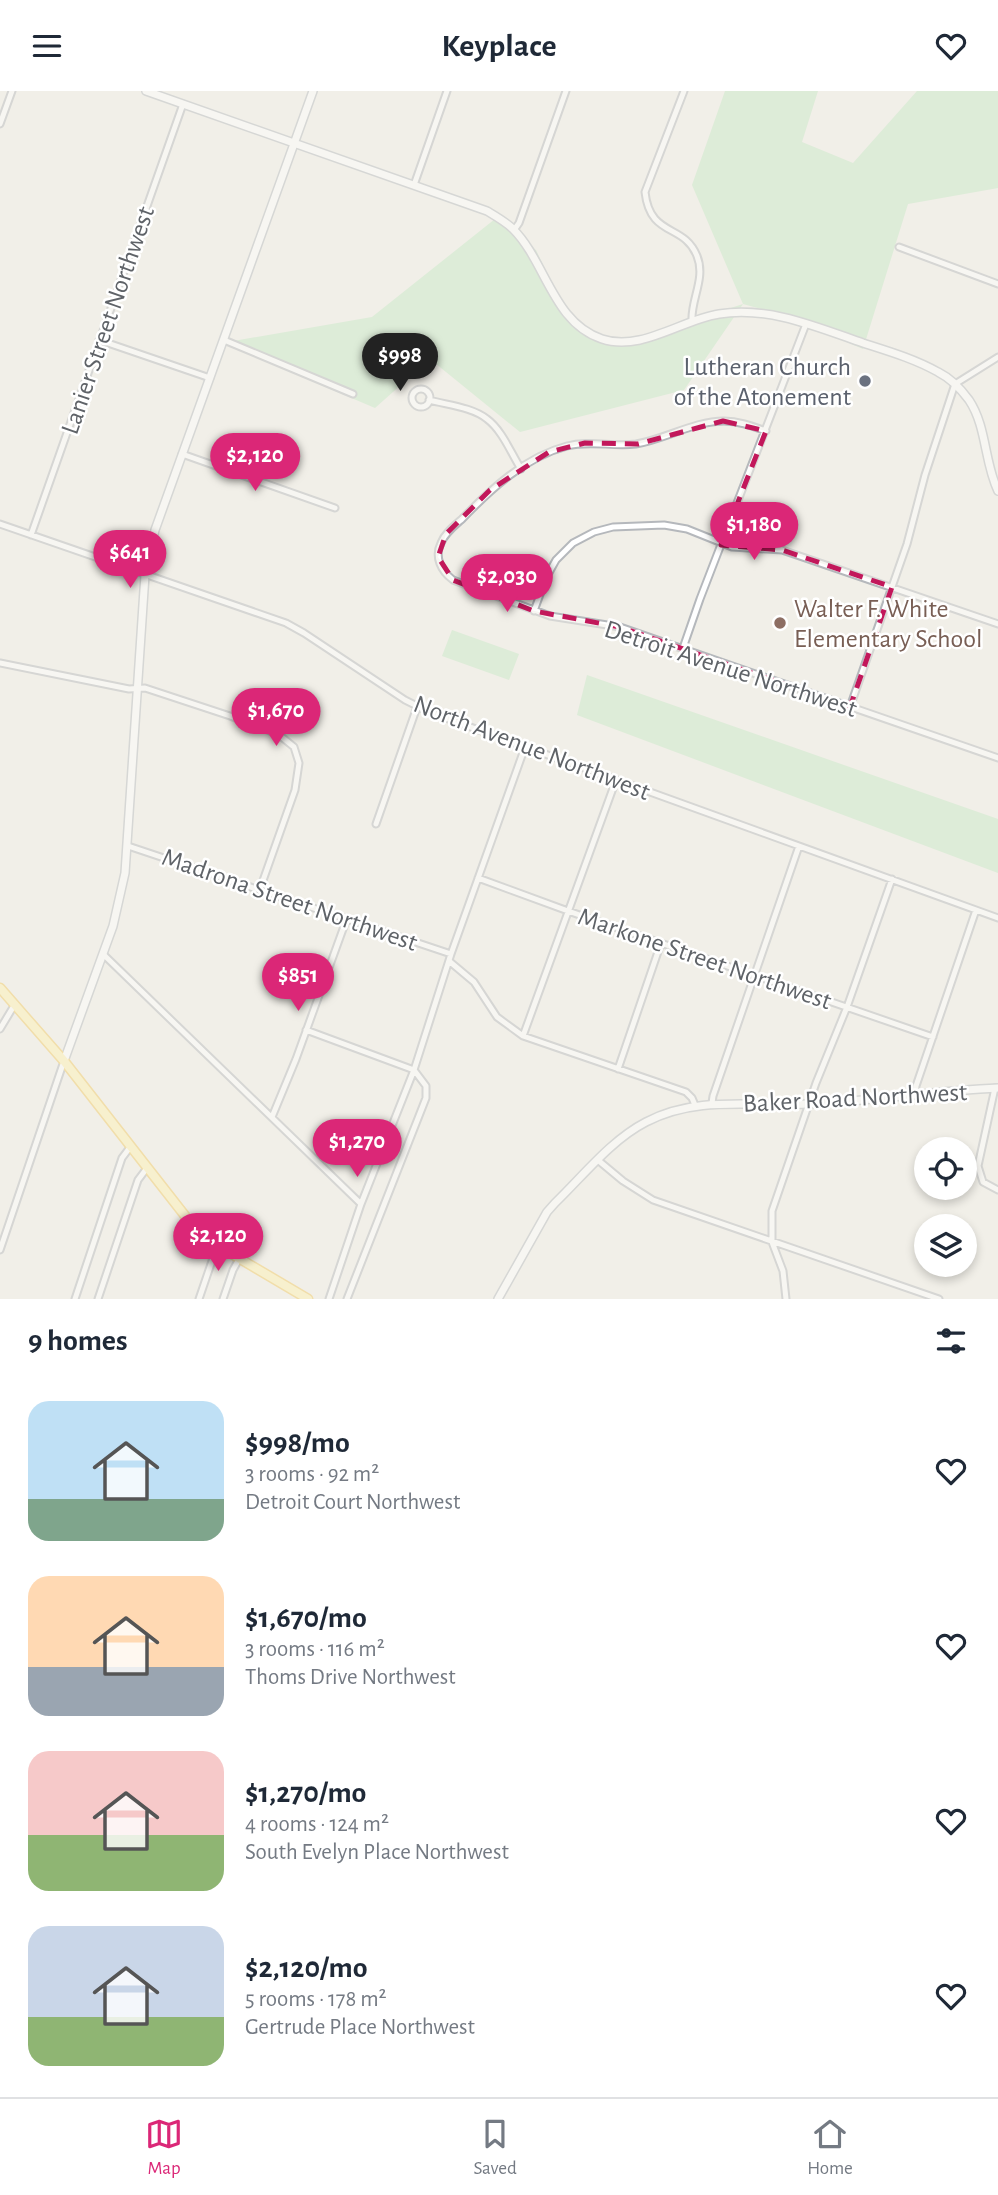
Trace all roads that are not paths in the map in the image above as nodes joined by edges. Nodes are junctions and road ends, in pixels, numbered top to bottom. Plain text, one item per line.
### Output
1 (12, 91) edge
2 (146, 91) edge
3 (313, 91) edge
4 (447, 91) edge
5 (566, 91) edge
6 (684, 91) edge
7 (168, 95) edge
8 (183, 104) junction
9 (0, 124) edge
10 (296, 143) junction
11 (414, 185) junction
12 (514, 230) junction
13 (899, 247) dead end
14 (998, 284) edge
15 (692, 320) junction
16 (806, 324) junction
17 (99, 340) junction
18 (224, 340) junction
19 (998, 357) edge
20 (210, 378) junction
21 (955, 384) junction
22 (353, 394) dead end
23 (429, 400) dead end
24 (766, 431) junction
25 (182, 454) junction
26 (521, 469) junction
27 (998, 491) edge
28 (335, 508) dead end
29 (0, 524) edge
30 (31, 535) junction
31 (722, 543) junction
32 (145, 575) junction
33 (892, 587) junction
34 (534, 611) junction
35 (998, 624) edge
36 (683, 649) junction
37 (0, 663) edge
38 (138, 688) junction
39 (417, 707) junction
40 (850, 707) junction
41 (525, 747) junction
42 (998, 758) edge
43 (616, 780) junction
44 (376, 824) dead end
45 (128, 846) junction
46 (799, 846) junction
47 (478, 878) junction
48 (892, 879) junction
49 (260, 889) junction
50 (976, 910) junction
51 (568, 911) junction
52 (347, 918) junction
53 (998, 918) edge
54 (661, 943) junction
55 (451, 954) junction
56 (104, 955) junction
57 (449, 961) junction
58 (754, 975) junction
59 (0, 988) edge
60 (15, 1004) junction
61 (847, 1007) junction
62 (0, 1029) edge
63 (306, 1030) junction
64 (523, 1036) junction
65 (933, 1037) junction
66 (64, 1061) junction
67 (618, 1069) junction
68 (414, 1070) junction
69 (997, 1088) edge
70 (915, 1095) junction
71 (712, 1104) junction
72 (809, 1104) junction
73 (695, 1105) junction
74 (272, 1117) junction
75 (131, 1146) junction
76 (599, 1161) junction
77 (148, 1168) junction
78 (998, 1190) edge
79 (361, 1204) junction
80 (772, 1241) junction
81 (220, 1247) junction
82 (0, 1250) edge
83 (239, 1259) junction
84 (915, 1291) junction
85 (75, 1299) edge
86 (98, 1299) edge
87 (199, 1299) edge
88 (223, 1299) edge
89 (308, 1299) edge
90 (329, 1299) edge
91 (347, 1299) edge
92 (498, 1299) edge
93 (786, 1299) edge
94 (912, 1299) edge
95 (939, 1299) edge

1 - 9 street
2 - 7 street
3 - 10 street
4 - 11 street
5 - 12 street
6 - 15 street
7 - 8 street
8 - 10 street
8 - 17 street, Lanier Street Northwest
10 - 11 street
10 - 18 street
11 - 12 street
12 - 15 street
13 - 14 street
15 - 16 street
16 - 21 street
16 - 24 street
17 - 20 street
17 - 30 street, Lanier Street Northwest
18 - 20 street
18 - 22 street
19 - 21 street
20 - 25 street
21 - 27 street
21 - 33 street
23 - 26 street
24 - 26 street, Detroit Avenue Northwest
24 - 31 street
25 - 28 street
25 - 32 street
26 - 34 street, Detroit Avenue Northwest
29 - 30 street, North Avenue Northwest
30 - 32 street, North Avenue Northwest
31 - 33 street
31 - 34 street
31 - 36 street
32 - 38 street
32 - 39 street, North Avenue Northwest
33 - 35 street
33 - 40 street
34 - 36 street, Detroit Avenue Northwest
36 - 40 street, Detroit Avenue Northwest
37 - 38 street
38 - 45 street
38 - 49 street
39 - 41 street, North Avenue Northwest
39 - 44 street
40 - 42 street, Detroit Avenue Northwest
41 - 43 street, North Avenue Northwest
41 - 47 street
43 - 46 street, North Avenue Northwest
43 - 51 street
45 - 49 street, Madrona Street Northwest
45 - 56 street
46 - 48 street, North Avenue Northwest
46 - 58 street
47 - 51 street, Markone Street Northwest
47 - 55 street
48 - 50 street, North Avenue Northwest
48 - 61 street
49 - 52 street, Madrona Street Northwest
50 - 53 street, North Avenue Northwest
50 - 65 street
51 - 54 street, Markone Street Northwest
51 - 64 street
52 - 55 street, Madrona Street Northwest
52 - 63 street
54 - 58 street, Markone Street Northwest
54 - 67 street
55 - 57 street
56 - 66 street
56 - 74 street
57 - 64 street, Madrona Street Northwest
57 - 68 street
58 - 61 street, Markone Street Northwest
58 - 71 street
59 - 60 main road
60 - 62 street
60 - 66 main road
61 - 65 street, Markone Street Northwest
61 - 72 street
63 - 68 street
63 - 74 street
64 - 67 street, Madrona Street Northwest
65 - 70 street
66 - 75 main road
66 - 82 street
67 - 73 street, Madrona Street Northwest
68 - 79 street
68 - 91 street
69 - 70 street, Baker Road Northwest
69 - 78 street
70 - 72 street, Baker Road Northwest
71 - 72 street, Baker Road Northwest
71 - 73 street, Baker Road Northwest
72 - 80 street
73 - 76 street, Baker Road Northwest
74 - 79 street
75 - 77 main road
75 - 85 street
76 - 80 street
76 - 92 street, Baker Road Northwest
77 - 81 main road
77 - 86 street
79 - 90 street
80 - 84 street
80 - 93 street
81 - 83 main road
81 - 87 street
83 - 88 street
83 - 89 main road
84 - 94 street
84 - 95 street

